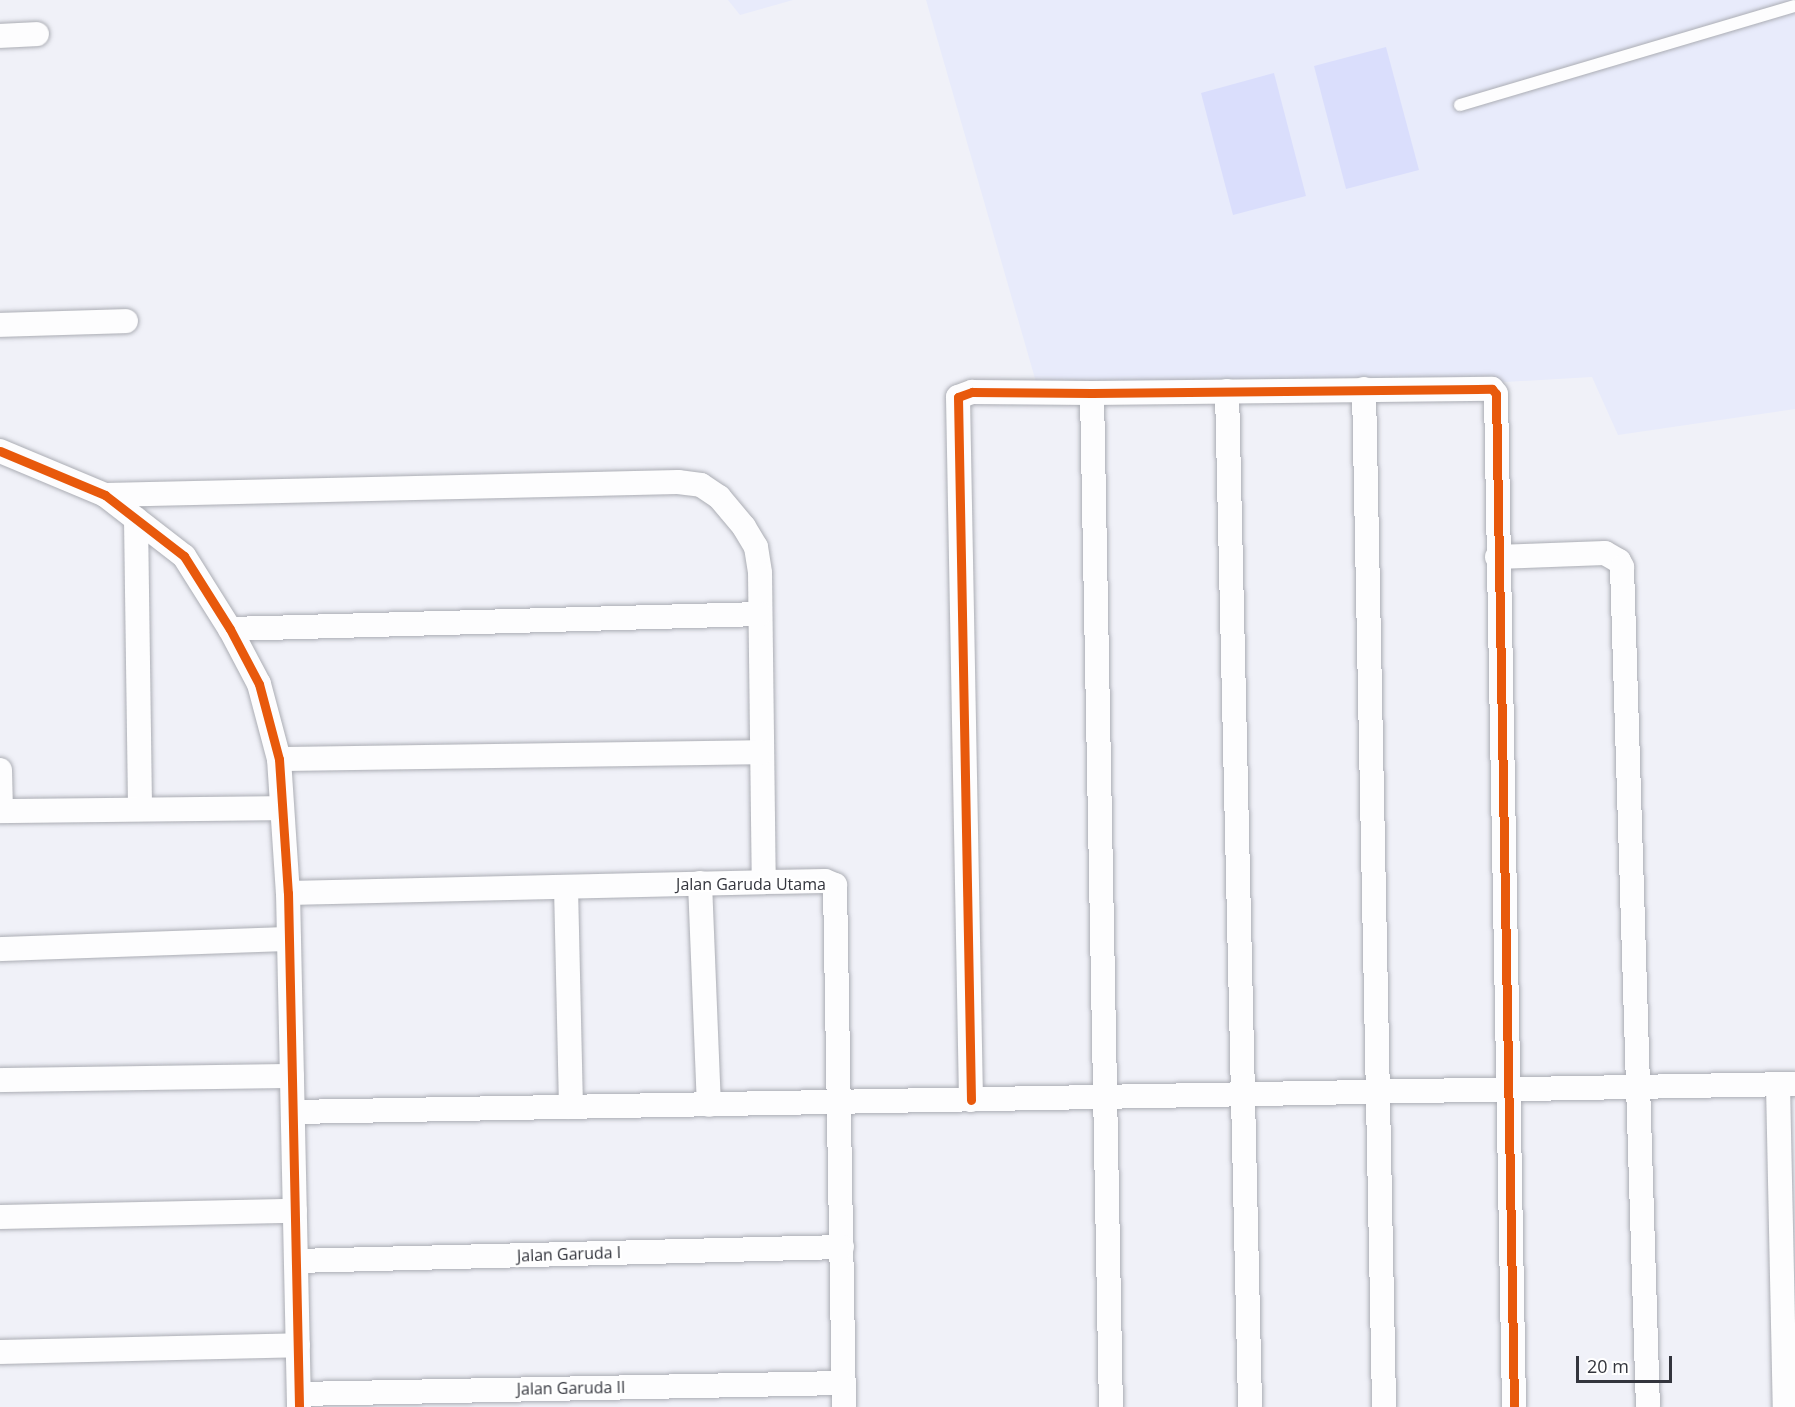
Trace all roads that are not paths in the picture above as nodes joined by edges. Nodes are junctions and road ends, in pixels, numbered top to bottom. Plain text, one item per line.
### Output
1 (1795, 6) edge
2 (37, 34) dead end
3 (0, 36) edge
4 (1460, 105) dead end
5 (126, 321) dead end
6 (0, 325) edge
7 (1364, 389) junction
8 (1227, 391) junction
9 (1092, 393) junction
10 (0, 451) edge
11 (105, 495) junction
12 (136, 519) junction
13 (1497, 557) junction
14 (760, 614) junction
15 (230, 629) junction
16 (762, 752) junction
17 (279, 759) junction
18 (0, 770) edge
19 (282, 808) junction
20 (140, 809) junction
21 (0, 811) edge
22 (764, 882) junction
23 (699, 883) junction
24 (566, 886) junction
25 (288, 893) junction
26 (289, 939) junction
27 (0, 949) edge
28 (292, 1076) junction
29 (0, 1080) edge
30 (1787, 1085) edge
31 (1639, 1087) junction
32 (1508, 1090) junction
33 (1378, 1092) junction
34 (1243, 1095) junction
35 (1106, 1097) junction
36 (971, 1100) junction
37 (839, 1102) junction
38 (709, 1105) junction
39 (571, 1107) junction
40 (293, 1112) junction
41 (295, 1211) junction
42 (0, 1217) edge
43 (842, 1247) junction
44 (296, 1261) junction
45 (298, 1345) junction
46 (0, 1352) edge
47 (843, 1383) junction
48 (299, 1400) edge
49 (844, 1407) edge
50 (1111, 1407) edge
51 (1250, 1407) edge
52 (1384, 1407) edge
53 (1514, 1407) edge
54 (1648, 1407) edge
55 (1785, 1407) edge

1 - 4 lane
2 - 3 street
5 - 6 street
7 - 8 street
7 - 13 street
7 - 33 street
8 - 9 street
8 - 34 street
9 - 35 street
9 - 36 street
10 - 11 street
11 - 12 street
11 - 14 street
12 - 15 street
12 - 20 street
13 - 31 street
13 - 32 street
14 - 15 street
14 - 16 street
15 - 17 street
16 - 17 street
16 - 22 street
17 - 19 street
18 - 21 street
19 - 20 street
19 - 25 street
20 - 21 street
22 - 23 street, Jalan Garuda Utama
22 - 37 street, Jalan Garuda Utama
23 - 24 street, Jalan Garuda Utama
23 - 38 street
24 - 25 street, Jalan Garuda Utama
24 - 39 street
25 - 26 street
26 - 27 street
26 - 28 street
28 - 29 street
28 - 40 street
30 - 31 street
30 - 55 street
31 - 32 street
31 - 54 street
32 - 33 street
32 - 53 street
33 - 34 street
33 - 52 street
34 - 35 street
34 - 51 street
35 - 36 street
35 - 50 street
36 - 37 street
37 - 38 street
37 - 43 street, Jalan Garuda Utama
38 - 39 street
39 - 40 street
40 - 41 street
41 - 42 street
41 - 44 street
43 - 44 street, Jalan Garuda I
43 - 47 street, Jalan Garuda Utama
44 - 45 street
45 - 46 street
45 - 48 street
47 - 48 street, Jalan Garuda II
47 - 49 street, Jalan Garuda Utama

